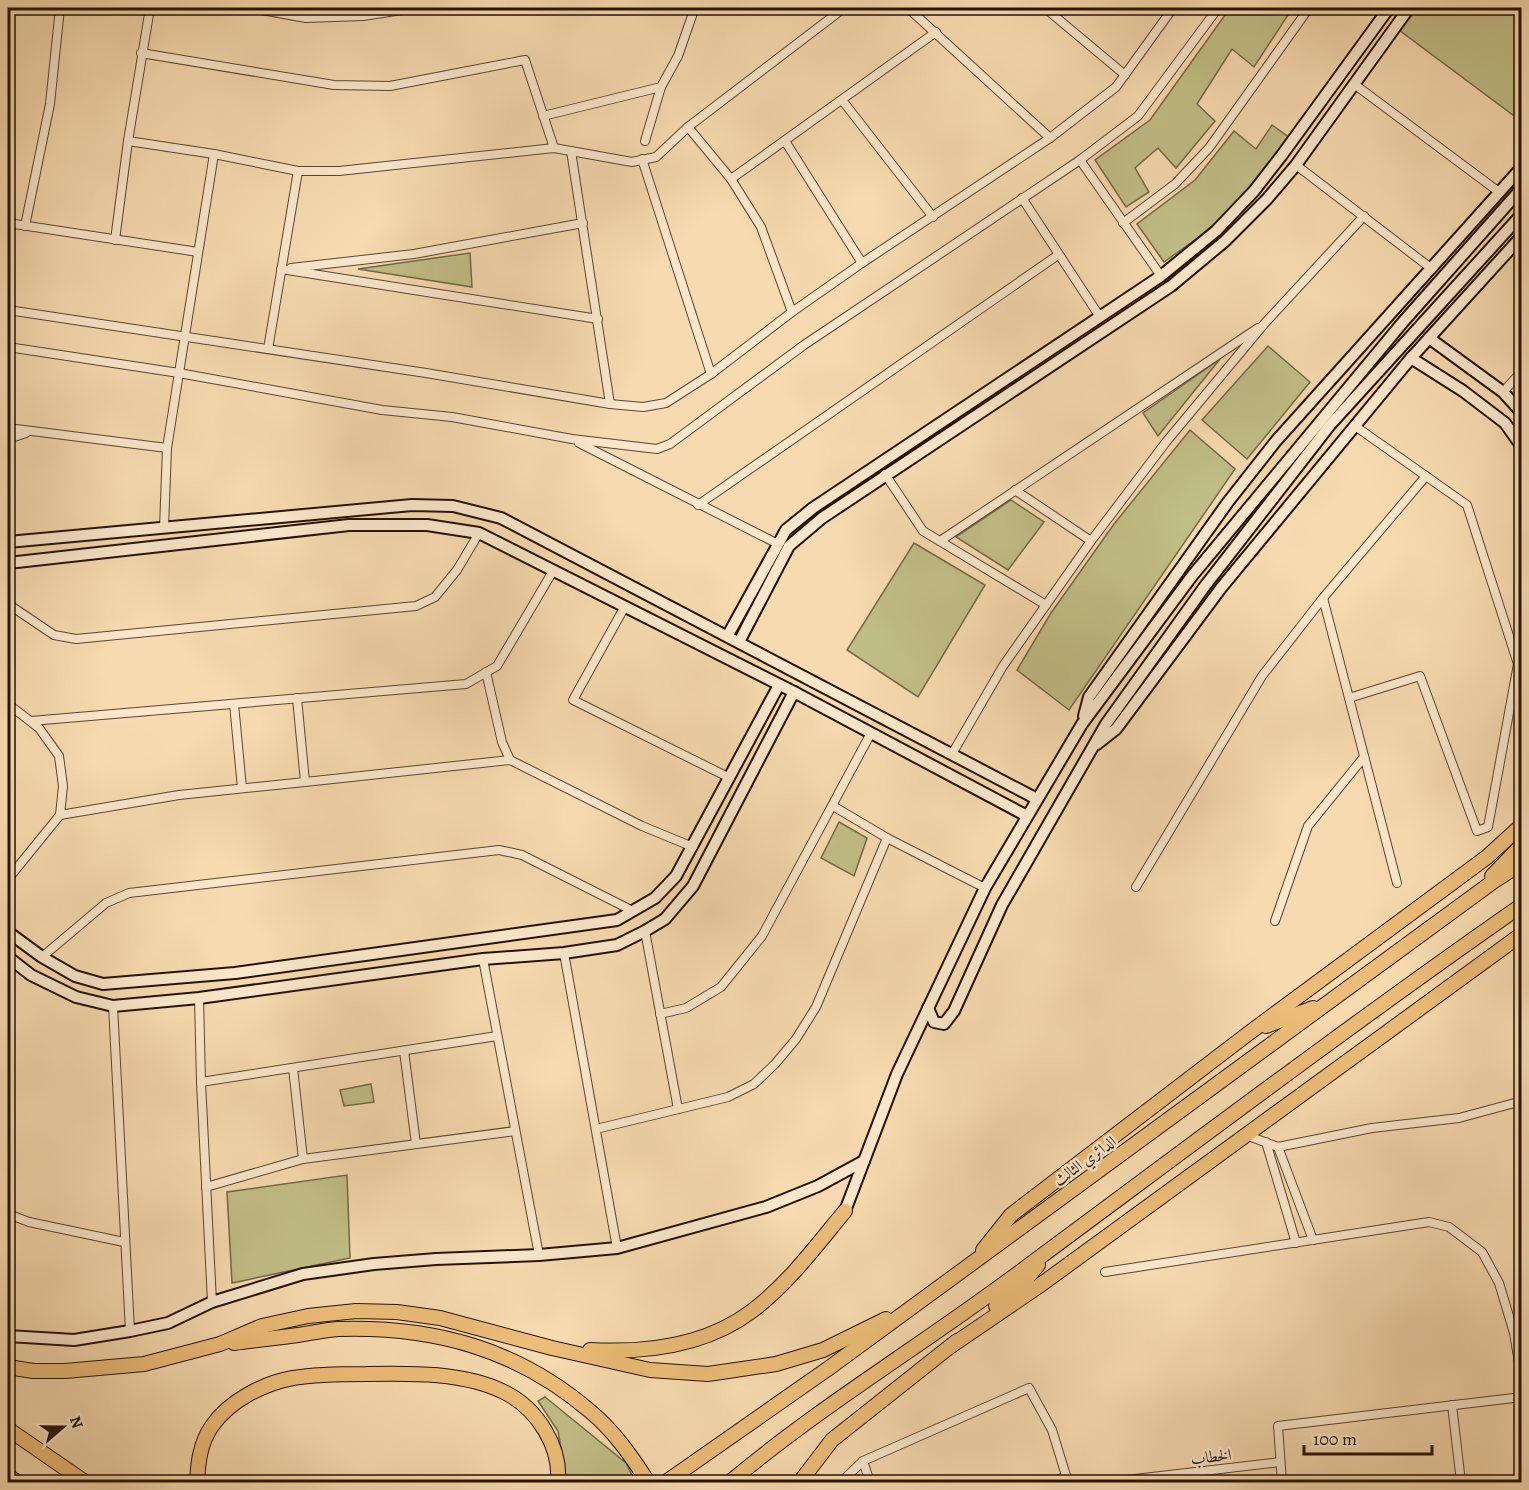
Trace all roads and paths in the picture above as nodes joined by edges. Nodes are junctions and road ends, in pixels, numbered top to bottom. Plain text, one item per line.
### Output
1 (60, 8) edge
2 (150, 8) edge
3 (252, 8) edge
4 (415, 8) edge
5 (697, 8) edge
6 (844, 8) edge
7 (908, 8) edge
8 (1045, 8) edge
9 (1173, 8) edge
10 (1218, 8) edge
11 (1309, 8) edge
12 (1389, 8) edge
13 (1409, 8) edge
14 (936, 33) junction
15 (141, 53) junction
16 (1125, 75) junction
17 (1354, 84) junction
18 (661, 87) junction
19 (842, 100) junction
20 (543, 116) junction
21 (688, 127) junction
22 (1050, 138) junction
23 (128, 141) junction
24 (645, 141) dead end
25 (785, 141) junction
26 (554, 148) junction
27 (571, 151) junction
28 (214, 154) junction
29 (642, 159) junction
30 (1080, 160) junction
31 (1296, 165) junction
32 (1521, 167) edge
33 (298, 171) junction
34 (731, 178) junction
35 (1521, 188) edge
36 (1499, 192) junction
37 (1022, 198) junction
38 (1521, 214) edge
39 (1364, 216) junction
40 (933, 217) junction
41 (8, 223) edge
42 (1123, 223) junction
43 (583, 224) junction
44 (26, 226) junction
45 (1521, 236) edge
46 (115, 240) junction
47 (198, 252) junction
48 (1058, 255) junction
49 (862, 262) junction
50 (281, 269) junction
51 (1432, 269) junction
52 (1161, 276) junction
53 (8, 310) edge
54 (792, 312) junction
55 (1100, 317) junction
56 (598, 319) junction
57 (1265, 323) junction
58 (185, 337) junction
59 (1429, 338) junction
60 (8, 347) edge
61 (267, 349) junction
62 (1411, 358) junction
63 (1521, 371) edge
64 (179, 373) junction
65 (711, 374) junction
66 (1503, 392) junction
67 (610, 404) junction
68 (1521, 413) edge
69 (1355, 426) junction
70 (8, 428) edge
71 (27, 432) junction
72 (8, 439) edge
73 (572, 439) junction
74 (1521, 447) edge
75 (167, 448) junction
76 (885, 474) junction
77 (1426, 476) junction
78 (1015, 490) junction
79 (698, 505) junction
80 (164, 528) junction
81 (479, 533) junction
82 (940, 541) junction
83 (1091, 541) junction
84 (8, 542) edge
85 (778, 544) junction
86 (8, 563) edge
87 (553, 571) junction
88 (1323, 598) junction
89 (8, 604) edge
90 (1046, 605) junction
91 (624, 608) junction
92 (728, 635) junction
93 (739, 642) junction
94 (486, 672) junction
95 (779, 685) junction
96 (794, 692) junction
97 (297, 698) junction
98 (1349, 698) junction
99 (234, 704) junction
100 (8, 705) edge
101 (31, 721) junction
102 (1082, 724) junction
103 (871, 733) junction
104 (1092, 748) junction
105 (952, 754) junction
106 (1364, 757) junction
107 (510, 760) junction
108 (730, 778) junction
109 (305, 782) junction
110 (242, 788) junction
111 (1037, 799) junction
112 (832, 806) junction
113 (60, 815) junction
114 (1027, 816) junction
115 (1521, 825) edge
116 (887, 838) junction
117 (1521, 845) edge
118 (693, 847) junction
119 (1521, 863) edge
120 (8, 879) edge
121 (1397, 883) dead end
122 (1136, 887) dead end
123 (985, 888) junction
124 (1470, 898) junction
125 (1521, 905) edge
126 (633, 911) junction
127 (1521, 917) edge
128 (1275, 921) dead end
129 (645, 931) junction
130 (8, 932) edge
131 (1481, 933) junction
132 (1521, 934) edge
133 (564, 953) junction
134 (8, 957) edge
135 (42, 957) junction
136 (483, 959) junction
137 (199, 998) junction
138 (1332, 1001) junction
139 (113, 1006) junction
140 (928, 1008) junction
141 (660, 1014) junction
142 (1249, 1033) junction
143 (497, 1036) junction
144 (404, 1051) junction
145 (293, 1068) junction
146 (201, 1082) junction
147 (1521, 1101) edge
148 (678, 1109) junction
149 (596, 1129) junction
150 (515, 1131) junction
151 (1245, 1135) junction
152 (1266, 1142) junction
153 (416, 1144) junction
154 (1278, 1147) junction
155 (303, 1160) junction
156 (864, 1161) junction
157 (206, 1187) junction
158 (845, 1211) joint
159 (8, 1214) edge
160 (1313, 1240) junction
161 (124, 1242) junction
162 (1296, 1243) junction
163 (617, 1248) junction
164 (1053, 1248) junction
165 (539, 1256) junction
166 (971, 1265) junction
167 (1105, 1272) dead end
168 (212, 1302) junction
169 (914, 1307) junction
170 (130, 1331) junction
171 (8, 1336) edge
172 (220, 1344) junction
173 (951, 1346) junction
174 (552, 1348) junction
175 (8, 1367) edge
176 (1521, 1380) edge
177 (1521, 1397) edge
178 (1452, 1406) junction
179 (8, 1429) edge
180 (863, 1461) junction
181 (1280, 1462) junction
182 (8, 1476) edge
183 (1067, 1479) edge
184 (17, 1482) edge
185 (85, 1482) edge
186 (197, 1482) edge
187 (558, 1482) edge
188 (648, 1482) edge
189 (666, 1482) edge
190 (730, 1482) edge
191 (800, 1482) edge
192 (841, 1482) edge
193 (870, 1482) edge
194 (1054, 1482) edge
195 (1109, 1482) edge
196 (1282, 1482) edge
197 (1461, 1482) edge

1 - 44 street
2 - 15 street
3 - 4 street
5 - 18 street
6 - 21 street
7 - 14 street
8 - 16 street
9 - 16 street
10 - 30 street
11 - 42 street
12 - 52 street
13 - 17 street
14 - 19 street
14 - 22 street
15 - 20 street
15 - 23 street
16 - 22 street
17 - 31 street
17 - 36 street
18 - 20 street
18 - 24 street
19 - 25 street
19 - 40 street
20 - 26 street
21 - 29 street
21 - 34 street
22 - 40 street
23 - 28 street
23 - 46 street
25 - 34 street
25 - 49 street
26 - 27 street
26 - 33 street
27 - 29 street
27 - 43 street
28 - 33 street
28 - 47 street
29 - 65 street
30 - 37 street
30 - 42 street
31 - 39 street
31 - 76 street
32 - 36 street
33 - 50 street
34 - 54 street
35 - 102 street
36 - 51 street
37 - 48 street
37 - 73 street
38 - 104 street
39 - 51 street
39 - 57 street
40 - 49 street
41 - 44 street
42 - 52 street
43 - 50 street
43 - 56 street
44 - 46 street
45 - 59 street
46 - 47 street
47 - 58 street
48 - 55 street
48 - 79 street
49 - 54 street
50 - 56 street
50 - 61 street
51 - 102 street
52 - 55 street
53 - 58 street
54 - 65 street
55 - 85 street
56 - 67 street
57 - 78 street
57 - 83 street
58 - 61 street
58 - 64 street
59 - 62 street
59 - 66 street
60 - 64 street
61 - 67 street
62 - 69 street
62 - 74 street
63 - 66 street
64 - 73 street
64 - 75 street
65 - 67 street
66 - 68 street
69 - 77 street
69 - 104 street
70 - 71 street
71 - 72 street
71 - 75 street
73 - 79 street
75 - 80 street
76 - 82 street
76 - 93 street
77 - 88 street
77 - 98 street
78 - 82 street
78 - 83 street
79 - 85 street
80 - 84 street
80 - 92 street
81 - 86 street
81 - 87 street
81 - 89 street
82 - 90 street
83 - 90 street
85 - 92 street
87 - 91 street
87 - 94 street
88 - 98 street
88 - 122 street
90 - 105 street
91 - 95 street
91 - 108 street
92 - 93 street
93 - 105 street
94 - 97 street
94 - 107 street
95 - 96 street
95 - 108 street
96 - 103 street
96 - 129 street
97 - 99 street
97 - 109 street
98 - 106 street
99 - 101 street
99 - 110 street
100 - 101 street
101 - 113 street
102 - 111 street
103 - 112 street
103 - 114 street
104 - 140 street
105 - 111 street
106 - 121 street
106 - 128 street
107 - 109 street
107 - 118 street
108 - 118 street
109 - 110 street
110 - 113 street
111 - 114 street
112 - 116 street
112 - 141 street
113 - 120 street
114 - 123 street
115 - 142 highway
116 - 123 street
116 - 148 street
117 - 124 highway
118 - 126 street
119 - 124 highway, الدائري الثالث
123 - 140 street
124 - 138 highway, الدائري الثالث
125 - 131 highway
126 - 135 street
126 - 135 street
127 - 131 highway
129 - 133 street
129 - 141 street
130 - 135 street
131 - 164 highway
132 - 151 highway
133 - 136 street
133 - 149 street
134 - 139 street
136 - 137 street
136 - 143 street
137 - 139 street
137 - 146 street
138 - 142 highway
138 - 166 highway, الدائري الثالث
139 - 161 street
140 - 156 street
141 - 148 street
142 - 166 highway
143 - 144 street
143 - 150 street
144 - 145 street
144 - 153 street
145 - 146 street
145 - 155 street
146 - 157 street
147 - 154 street
148 - 149 street
149 - 163 street
150 - 153 street
150 - 165 street
151 - 152 street
151 - 173 highway
152 - 154 street
152 - 162 street
153 - 155 street
154 - 160 street
155 - 157 street
156 - 158 street
156 - 163 street
157 - 168 street
158 - 174 highway
159 - 161 street
160 - 162 street
160 - 176 street
161 - 170 street
162 - 167 street
163 - 165 street
164 - 173 highway
164 - 190 highway
165 - 168 street
166 - 169 highway, الدائري الثالث
168 - 170 street
169 - 174 highway
169 - 189 highway, الدائري الثالث
170 - 171 street
172 - 174 highway
172 - 175 highway
172 - 188 highway
173 - 191 highway
177 - 178 street
178 - 181 street
178 - 197 street
179 - 185 highway
180 - 183 street
180 - 192 street
180 - 193 street
181 - 195 street, الخطاب
181 - 196 street
182 - 184 highway
183 - 194 street
186 - 187 highway

